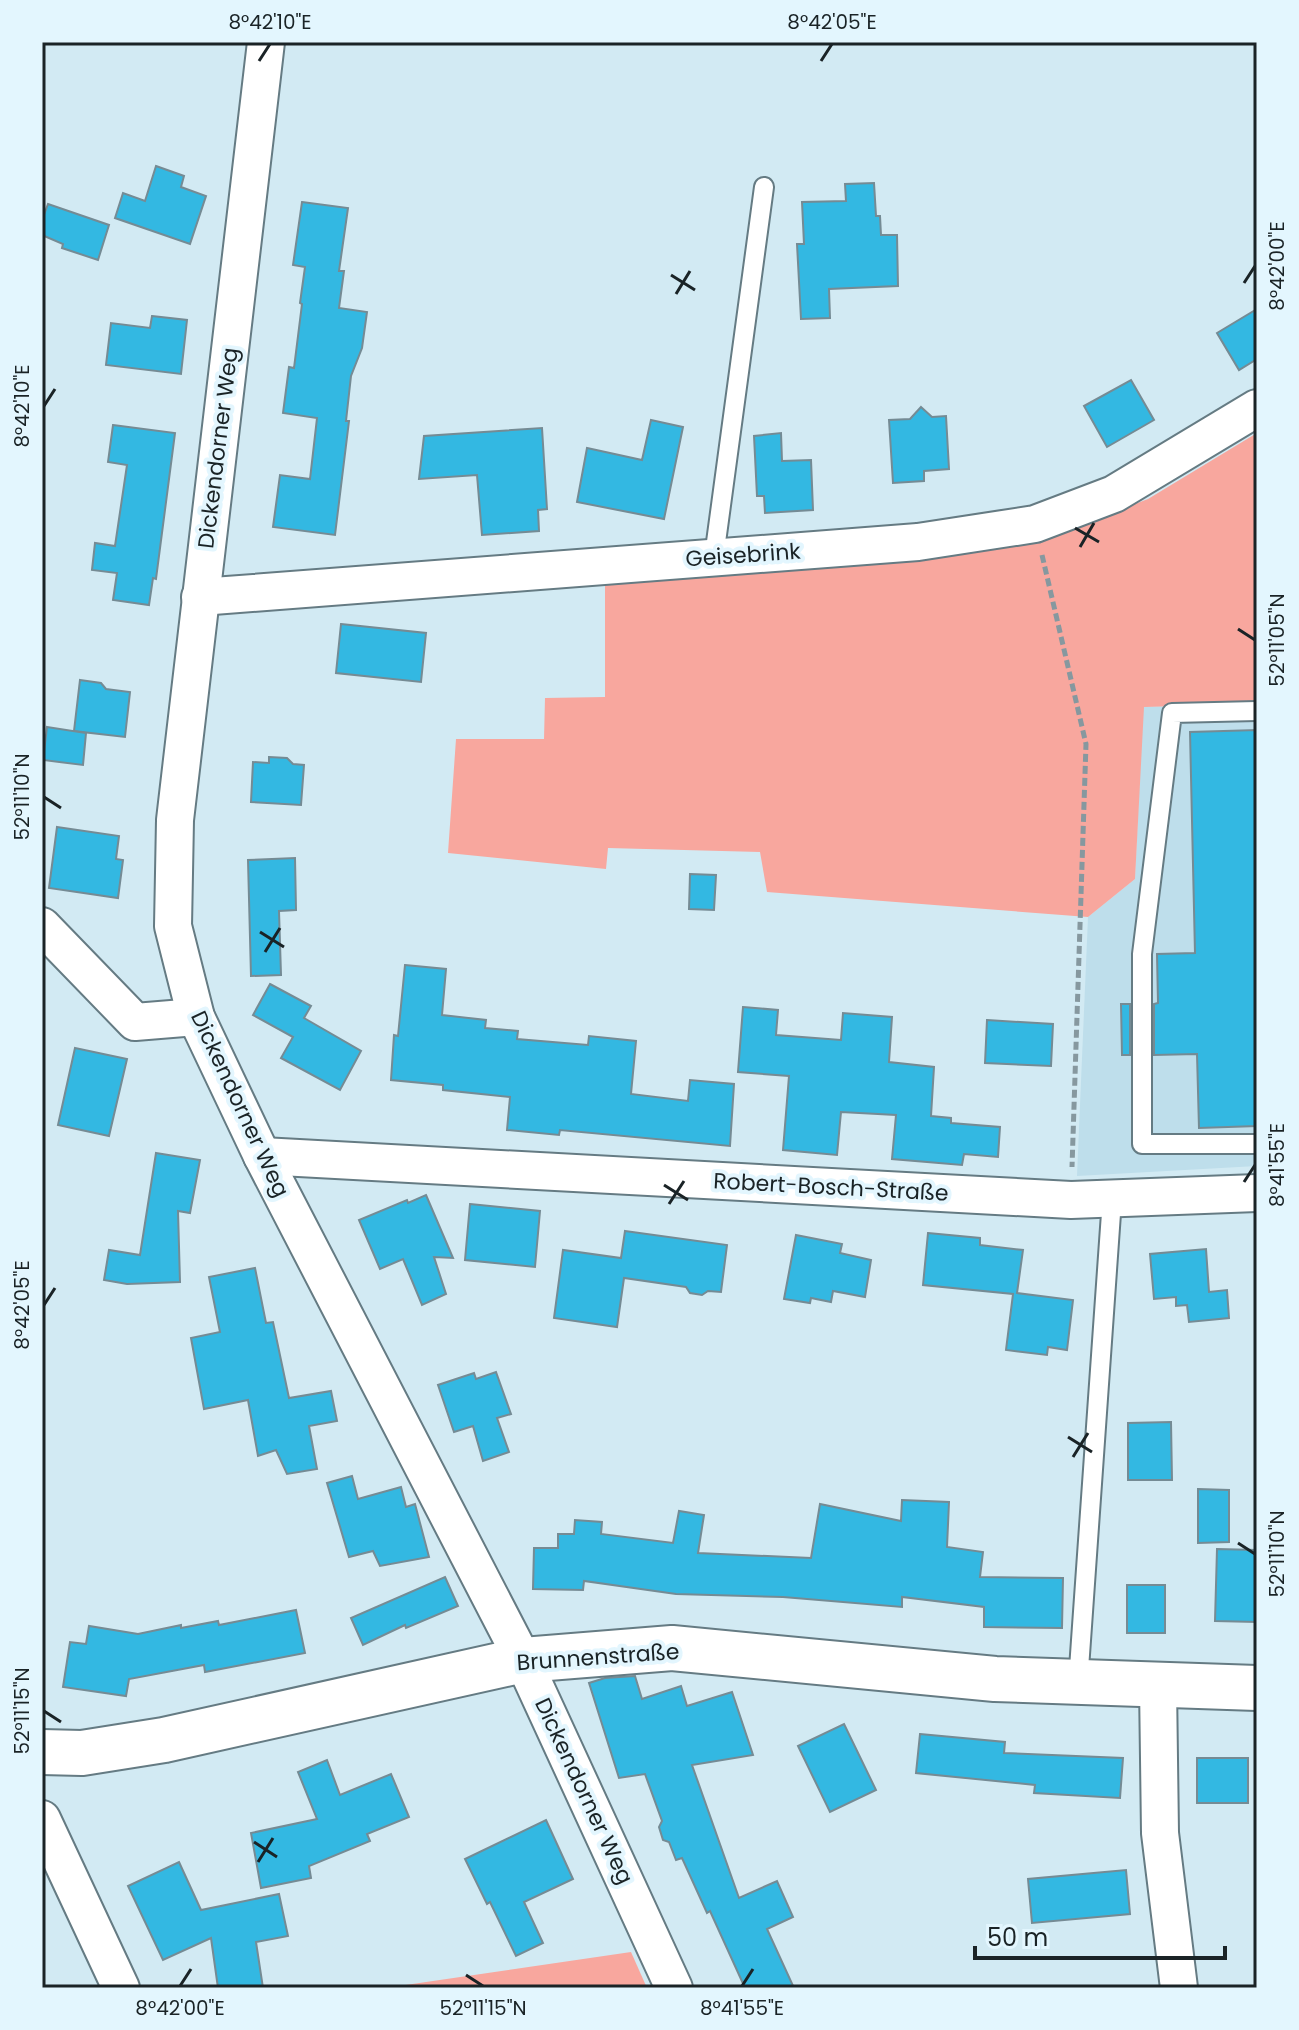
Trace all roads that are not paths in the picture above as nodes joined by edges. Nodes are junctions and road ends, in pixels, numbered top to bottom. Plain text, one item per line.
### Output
1 (266, 42) edge
2 (764, 187) dead end
3 (1257, 408) edge
4 (714, 557) junction
5 (200, 597) junction
6 (1257, 711) edge
7 (42, 926) edge
8 (196, 1017) junction
9 (1257, 1144) edge
10 (262, 1156) junction
11 (1257, 1193) edge
12 (1112, 1199) junction
13 (523, 1660) junction
14 (1078, 1683) junction
15 (1158, 1685) junction
16 (1257, 1688) edge
17 (42, 1752) edge
18 (42, 1819) edge
19 (121, 1988) edge
20 (674, 1988) edge
21 (1179, 1988) edge

1 - 5 street, Dickendorner Weg
2 - 4 lane
3 - 4 street, Geisebrink
4 - 5 street, Geisebrink
5 - 8 street, Dickendorner Weg
6 - 9 lane
7 - 8 street
8 - 10 street, Dickendorner Weg
10 - 12 street, Robert-Bosch-Straße
10 - 13 street, Dickendorner Weg
11 - 12 street, Robert-Bosch-Straße
12 - 14 lane
13 - 14 street, Brunnenstraße
13 - 17 street, Brunnenstraße
13 - 20 street, Dickendorner Weg
14 - 15 street, Brunnenstraße
15 - 16 street, Brunnenstraße
15 - 21 street
18 - 19 street

